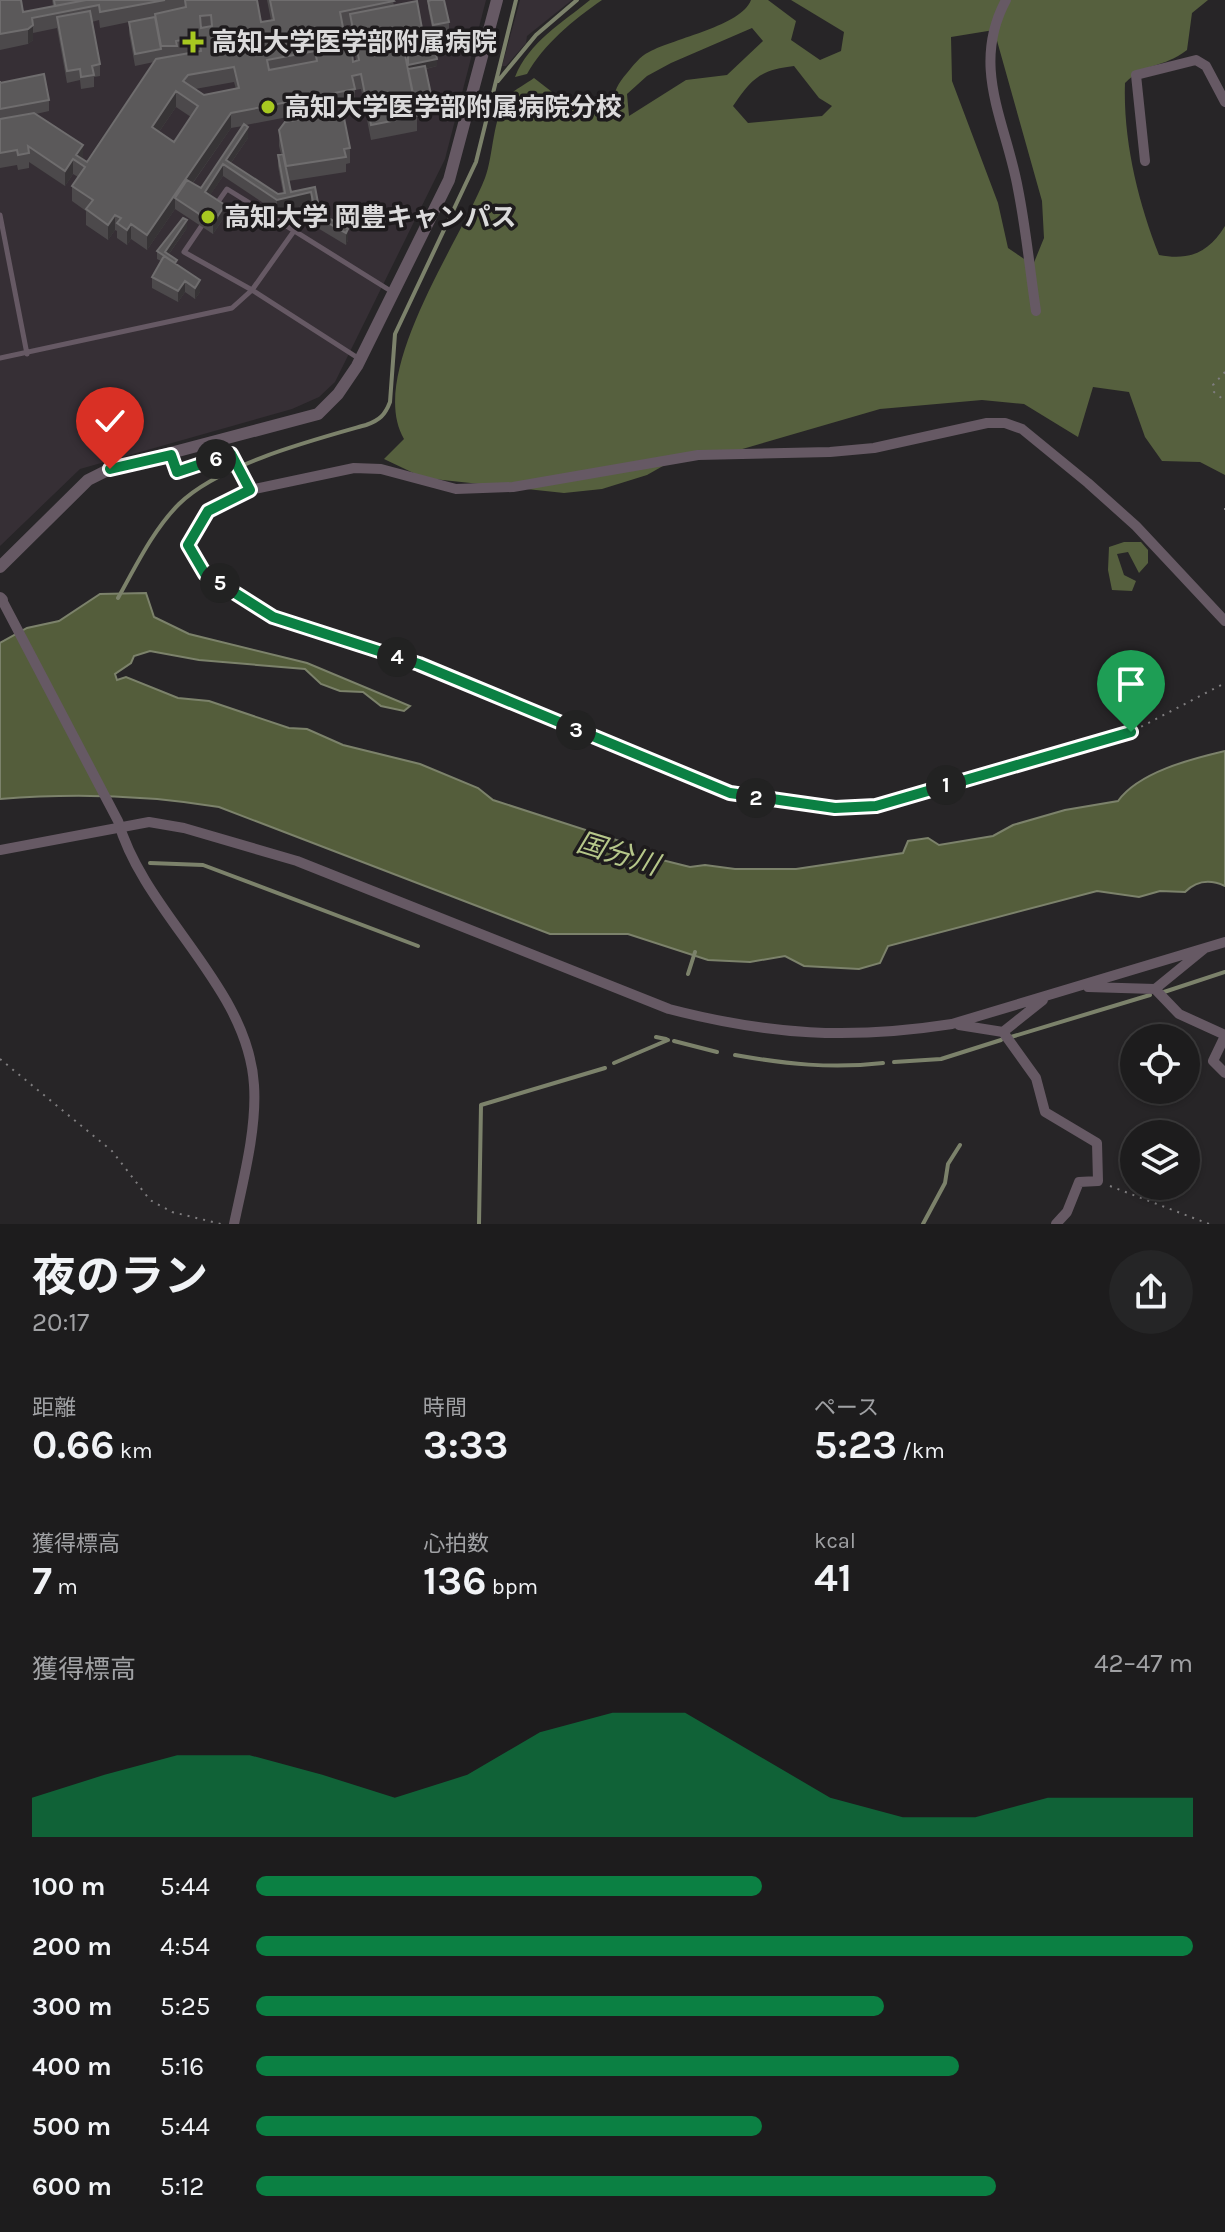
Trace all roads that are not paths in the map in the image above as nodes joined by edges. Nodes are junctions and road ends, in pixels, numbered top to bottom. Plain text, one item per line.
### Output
1 (497, 0) edge
2 (1006, 0) edge
3 (1225, 102) edge
4 (1145, 161) dead end
5 (0, 215) edge
6 (294, 231) junction
7 (252, 290) junction
8 (394, 294) junction
9 (1036, 311) dead end
10 (27, 354) junction
11 (0, 358) edge
12 (358, 358) junction
13 (171, 455) junction
14 (247, 485) junction
15 (208, 511) road end
16 (0, 567) edge
17 (1, 599) edge
18 (1225, 621) edge
19 (119, 824) junction
20 (0, 850) edge
21 (1225, 942) edge
22 (1205, 948) junction
23 (1078, 987) junction
24 (1155, 989) junction
25 (1047, 996) junction
26 (952, 1024) junction
27 (1003, 1032) junction
28 (1225, 1036) edge
29 (1225, 1073) edge
30 (234, 1224) edge
31 (1056, 1224) edge

1 - 8 street
2 - 9 street
3 - 4 street
5 - 10 lane
6 - 7 lane
6 - 7 lane
6 - 8 lane
7 - 10 lane
7 - 12 lane
8 - 12 street
10 - 11 lane
12 - 13 street
13 - 14 street
13 - 16 street
14 - 15 street
14 - 18 street
17 - 19 street
19 - 20 street
19 - 26 street
19 - 30 street
21 - 22 street
22 - 23 street
22 - 24 street
23 - 24 street
23 - 25 street
24 - 28 street
25 - 26 street
25 - 27 street
26 - 27 street
27 - 31 street
28 - 29 street

